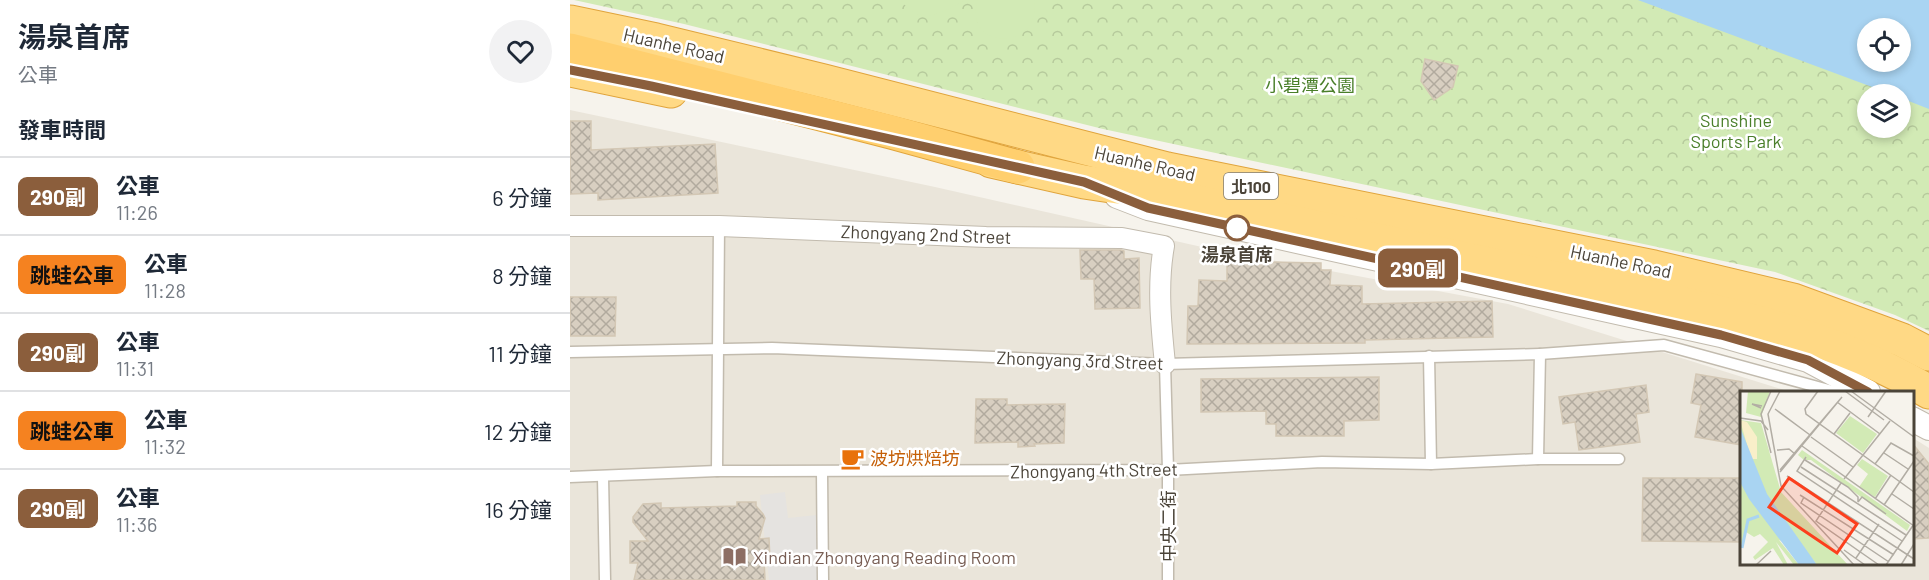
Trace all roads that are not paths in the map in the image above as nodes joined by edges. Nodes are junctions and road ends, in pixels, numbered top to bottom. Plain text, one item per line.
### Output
1 (570, 22) edge
2 (570, 50) edge
3 (570, 70) edge
4 (1018, 167) junction
5 (1084, 182) junction
6 (570, 226) edge
7 (719, 226) junction
8 (717, 350) junction
9 (570, 352) edge
10 (1540, 354) junction
11 (1929, 354) edge
12 (1429, 356) junction
13 (1165, 364) junction
14 (1829, 391) edge
15 (1864, 391) edge
16 (1929, 392) edge
17 (1914, 420) edge
18 (1929, 428) edge
19 (1538, 459) junction
20 (1619, 459) dead end
21 (1431, 464) junction
22 (1168, 470) junction
23 (717, 471) junction
24 (822, 472) junction
25 (570, 477) edge
26 (603, 477) junction
27 (605, 580) edge
28 (823, 580) edge
29 (1168, 580) edge

1 - 11 highway, Huanhe Road / 北100
2 - 4 highway
3 - 4 highway, Huanhe Road / 北100
4 - 5 highway, Huanhe Road / 北100
5 - 15 street
5 - 16 highway, Huanhe Road / 北100
6 - 7 street, Zhongyang 2nd Street
7 - 8 lane
7 - 13 street, Zhongyang 2nd Street
8 - 9 lane, Zhongyang 3rd Street
8 - 13 lane, Zhongyang 3rd Street
8 - 23 lane
10 - 12 lane, Zhongyang 3rd Street
10 - 14 lane, Zhongyang 3rd Street
10 - 19 lane
12 - 13 lane, Zhongyang 3rd Street
12 - 21 lane
13 - 22 lane, 中央二街
17 - 18 street
19 - 20 lane, Zhongyang 4th Street
19 - 21 lane, Zhongyang 4th Street
21 - 22 lane, Zhongyang 4th Street
22 - 24 lane, Zhongyang 4th Street
22 - 29 lane, 中央二街
23 - 24 lane, Zhongyang 4th Street
23 - 26 lane, Zhongyang 4th Street
24 - 28 lane
25 - 26 lane, Zhongyang 4th Street
26 - 27 lane

